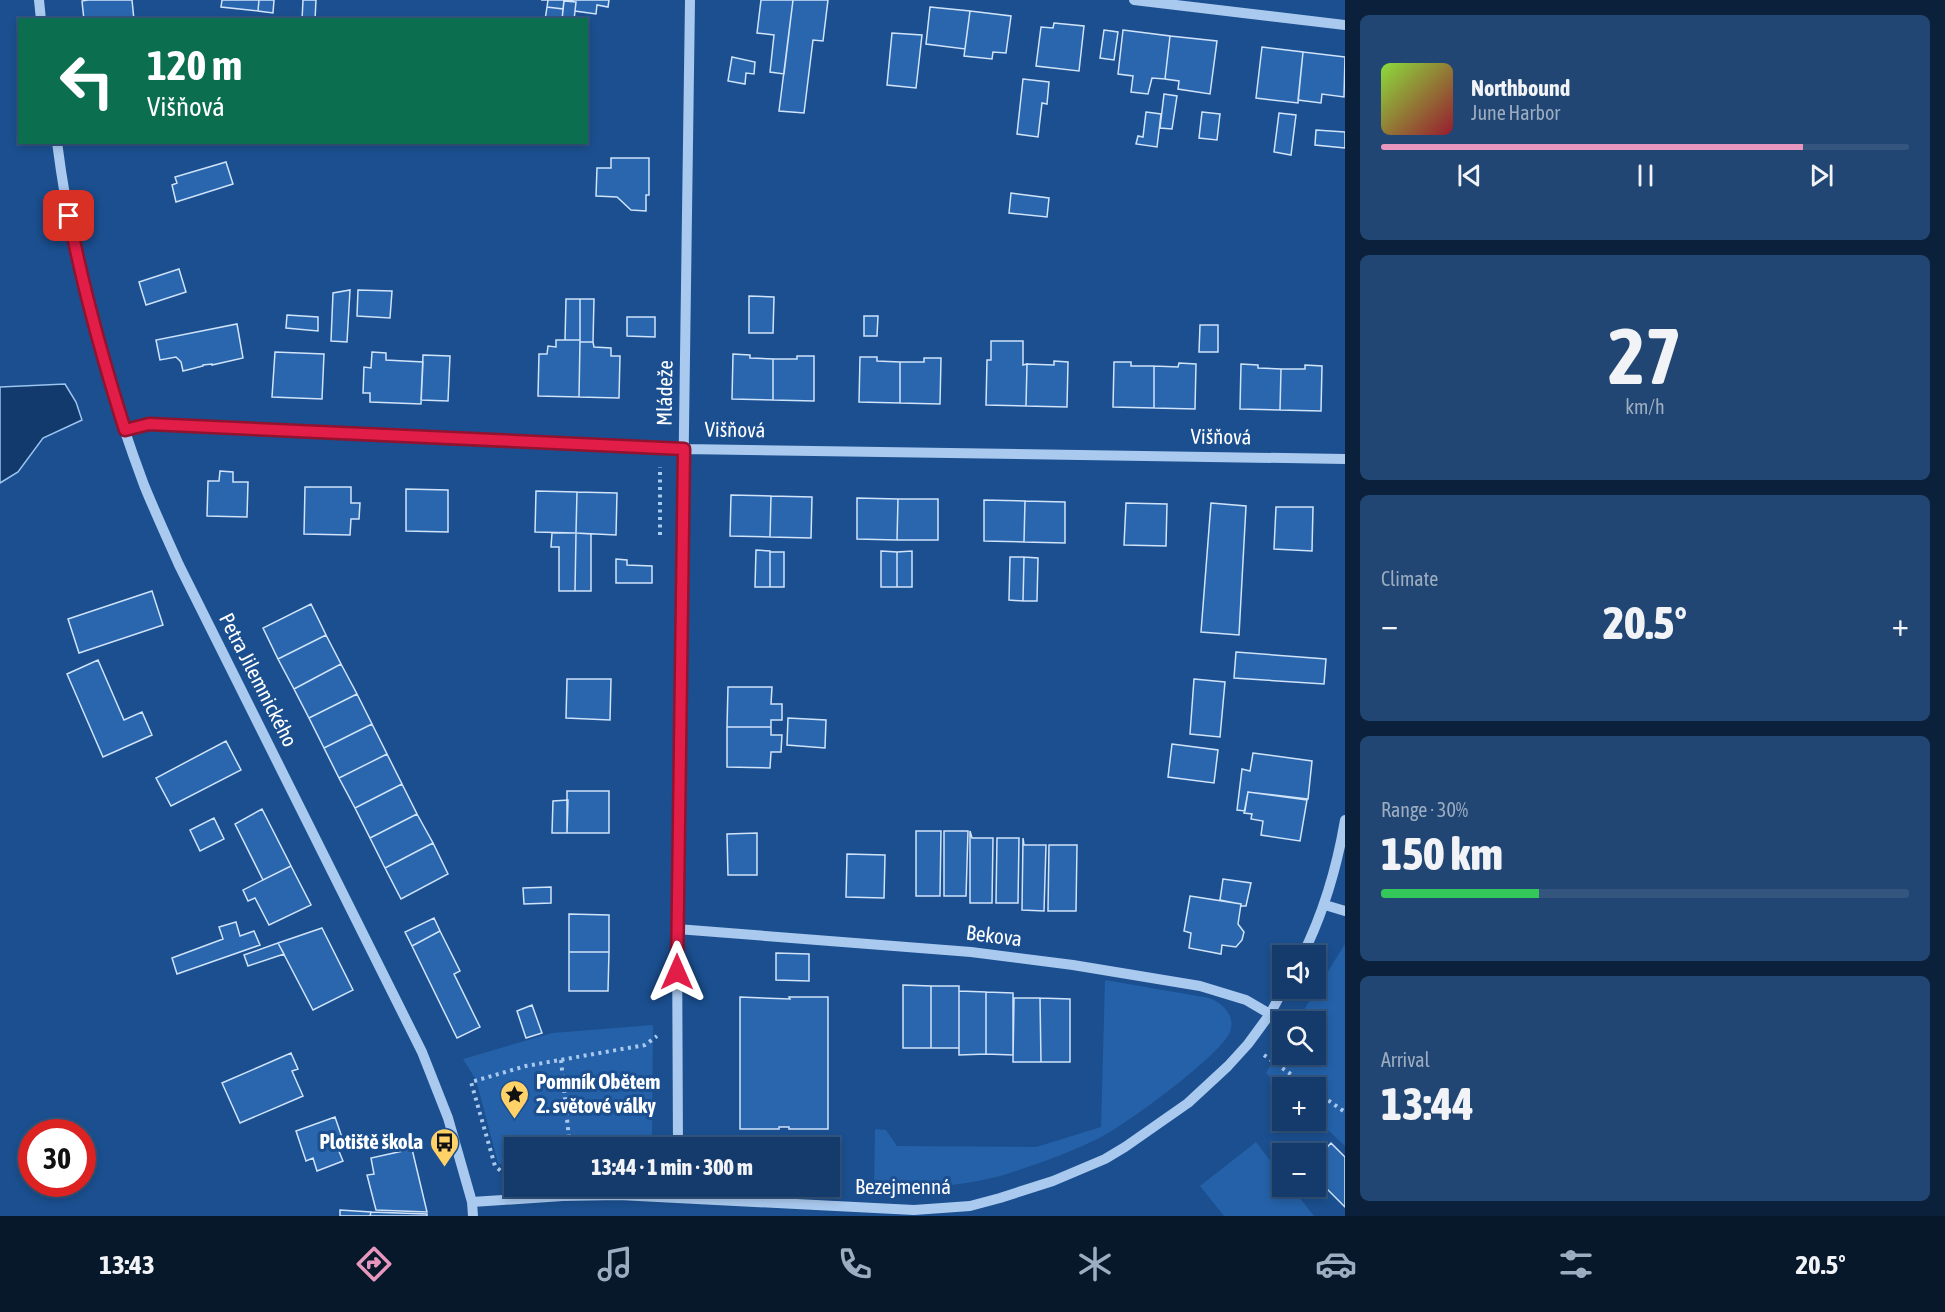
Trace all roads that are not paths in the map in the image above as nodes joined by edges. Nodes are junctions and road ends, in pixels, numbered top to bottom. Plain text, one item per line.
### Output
1 (39, 0) edge
2 (690, 0) edge
3 (1134, 0) edge
4 (41, 18) edge
5 (1345, 25) edge
6 (57, 144) edge
7 (125, 430) junction
8 (684, 449) junction
9 (1345, 459) edge
10 (1345, 820) edge
11 (1325, 905) junction
12 (1345, 911) edge
13 (676, 928) junction
14 (1307, 945) edge
15 (1278, 999) edge
16 (1270, 1014) junction
17 (678, 1137) edge
18 (548, 1197) edge
19 (742, 1197) edge
20 (472, 1202) junction
21 (472, 1216) edge

1 - 4 street
2 - 8 street, Mládeže
3 - 5 street
6 - 7 street, Petra Jilemnického
7 - 8 street, Višňová
7 - 20 street, Petra Jilemnického
8 - 9 street, Višňová
8 - 13 street, Mládeže
10 - 11 street
11 - 12 street
11 - 14 street
13 - 16 street, Bekova
13 - 17 street, Mládeže
15 - 16 street
16 - 19 street, Bezejmenná
18 - 20 street, Bezejmenná
20 - 21 street, Petra Jilemnického

